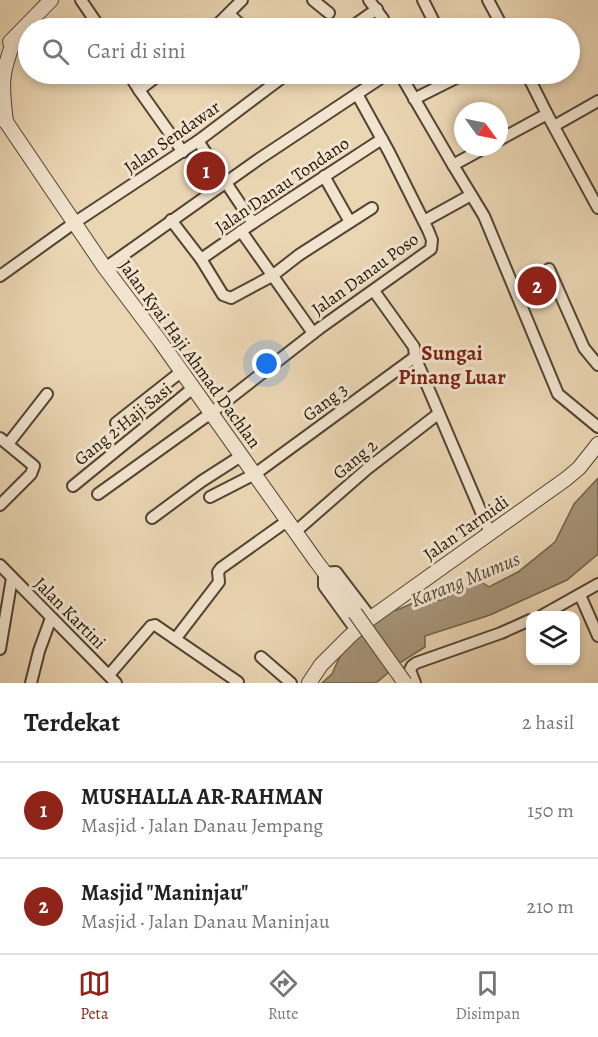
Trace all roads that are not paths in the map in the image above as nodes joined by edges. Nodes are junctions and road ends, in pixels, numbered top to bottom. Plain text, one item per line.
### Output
1 (51, 0) edge
2 (81, 0) edge
3 (242, 0) edge
4 (313, 0) edge
5 (369, 0) edge
6 (423, 0) edge
7 (488, 0) edge
8 (377, 9) junction
9 (329, 14) dead end
10 (229, 15) junction
11 (32, 18) edge
12 (93, 18) edge
13 (226, 18) edge
14 (232, 18) edge
15 (364, 18) edge
16 (381, 18) edge
17 (432, 18) edge
18 (498, 18) edge
19 (10, 39) edge
20 (0, 56) edge
21 (135, 84) edge
22 (147, 84) edge
23 (274, 84) edge
24 (372, 84) edge
25 (406, 84) edge
26 (444, 84) edge
27 (532, 84) edge
28 (139, 90) junction
29 (357, 94) junction
30 (414, 99) junction
31 (598, 101) edge
32 (547, 114) junction
33 (3, 118) edge
34 (554, 126) junction
35 (508, 135) edge
36 (382, 139) junction
37 (198, 141) junction
38 (183, 152) junction
39 (470, 156) edge
40 (453, 165) junction
41 (324, 176) junction
42 (226, 182) junction
43 (471, 195) junction
44 (372, 208) dead end
45 (598, 208) edge
46 (171, 220) junction
47 (424, 221) junction
48 (350, 222) junction
49 (74, 223) junction
50 (252, 223) junction
51 (241, 231) junction
52 (201, 259) junction
53 (105, 268) junction
54 (549, 269) dead end
55 (0, 276) edge
56 (272, 276) junction
57 (374, 291) junction
58 (313, 333) junction
59 (415, 357) junction
60 (598, 365) edge
61 (182, 371) junction
62 (193, 388) junction
63 (47, 394) dead end
64 (211, 413) junction
65 (438, 414) junction
66 (116, 423) dead end
67 (598, 427) edge
68 (4, 441) edge
69 (598, 444) edge
70 (242, 456) junction
71 (255, 474) junction
72 (73, 486) dead end
73 (98, 494) dead end
74 (210, 497) dead end
75 (0, 505) edge
76 (152, 518) dead end
77 (291, 527) junction
78 (490, 533) junction
79 (0, 566) edge
80 (324, 573) junction
81 (12, 578) junction
82 (598, 584) edge
83 (580, 595) junction
84 (549, 611) edge
85 (51, 618) junction
86 (371, 618) junction
87 (526, 622) edge
88 (353, 633) junction
89 (598, 636) edge
90 (176, 638) junction
91 (0, 649) edge
92 (261, 657) dead end
93 (113, 679) edge
94 (238, 682) edge
95 (31, 683) edge
96 (291, 683) edge
97 (309, 683) edge
98 (405, 683) edge
99 (415, 683) edge

1 - 11 street
2 - 12 street
3 - 10 street
4 - 9 street
5 - 8 street
6 - 17 street
7 - 18 street
8 - 15 street
8 - 16 street
10 - 13 street
10 - 14 street
19 - 20 street
19 - 33 street
21 - 28 street
22 - 28 street
23 - 37 street, Jalan Sendawar
24 - 29 street
25 - 30 street
26 - 30 street
27 - 32 street
28 - 38 street
29 - 36 street, Jalan Danau Poso
29 - 42 street
30 - 40 street
31 - 34 street
32 - 34 street
32 - 35 street
33 - 49 street, Jalan Kyai Haji Ahmad Dachlan
34 - 45 street
36 - 41 street, Jalan Danau Tondano
36 - 47 street, Jalan Danau Poso
37 - 38 street, Jalan Sendawar
37 - 42 street
38 - 49 street, Jalan Sendawar
39 - 40 street
40 - 43 street
41 - 48 street
41 - 50 street, Jalan Danau Tondano
42 - 46 street
42 - 50 street
43 - 47 street
43 - 67 street
44 - 48 street
46 - 52 street
46 - 53 street
47 - 57 street, Jalan Danau Poso
48 - 56 street
49 - 53 street, Jalan Kyai Haji Ahmad Dachlan
49 - 55 street, Jalan Sendawar
50 - 51 street, Jalan Danau Tondano
51 - 52 street, Jalan Danau Tondano
51 - 56 street
52 - 56 street
53 - 61 street, Jalan Kyai Haji Ahmad Dachlan
54 - 60 street
56 - 58 street
57 - 58 street, Jalan Danau Poso
57 - 59 street
58 - 64 street, Jalan Danau Poso
59 - 65 street
59 - 71 street, Gang 3
61 - 62 street, Jalan Kyai Haji Ahmad Dachlan
61 - 66 street
62 - 64 street, Jalan Kyai Haji Ahmad Dachlan
62 - 72 street, Gang 2 Haji Sasi
63 - 68 street
64 - 70 street, Jalan Kyai Haji Ahmad Dachlan
64 - 73 street
65 - 77 street, Gang 2
65 - 78 street
68 - 75 street
69 - 78 street, Jalan Tarmidi
70 - 71 street, Jalan Kyai Haji Ahmad Dachlan
70 - 76 street
71 - 74 street, Gang 3
71 - 77 street, Jalan Kyai Haji Ahmad Dachlan
77 - 80 street, Jalan Kyai Haji Ahmad Dachlan
77 - 90 street, Gang 2
78 - 86 street, Jalan Tarmidi
79 - 81 street, Jalan Kartini
80 - 86 street
80 - 88 street
80 - 98 street, Jalan Kyai Haji Ahmad Dachlan, bridge
81 - 85 street, Jalan Kartini
81 - 91 street
82 - 83 street
83 - 84 street
83 - 89 street
85 - 93 street, Jalan Kartini
85 - 95 street
86 - 88 street, Jalan Tarmidi
87 - 99 street
88 - 97 street, Jalan Tarmidi
90 - 93 street
90 - 94 street
92 - 96 street

